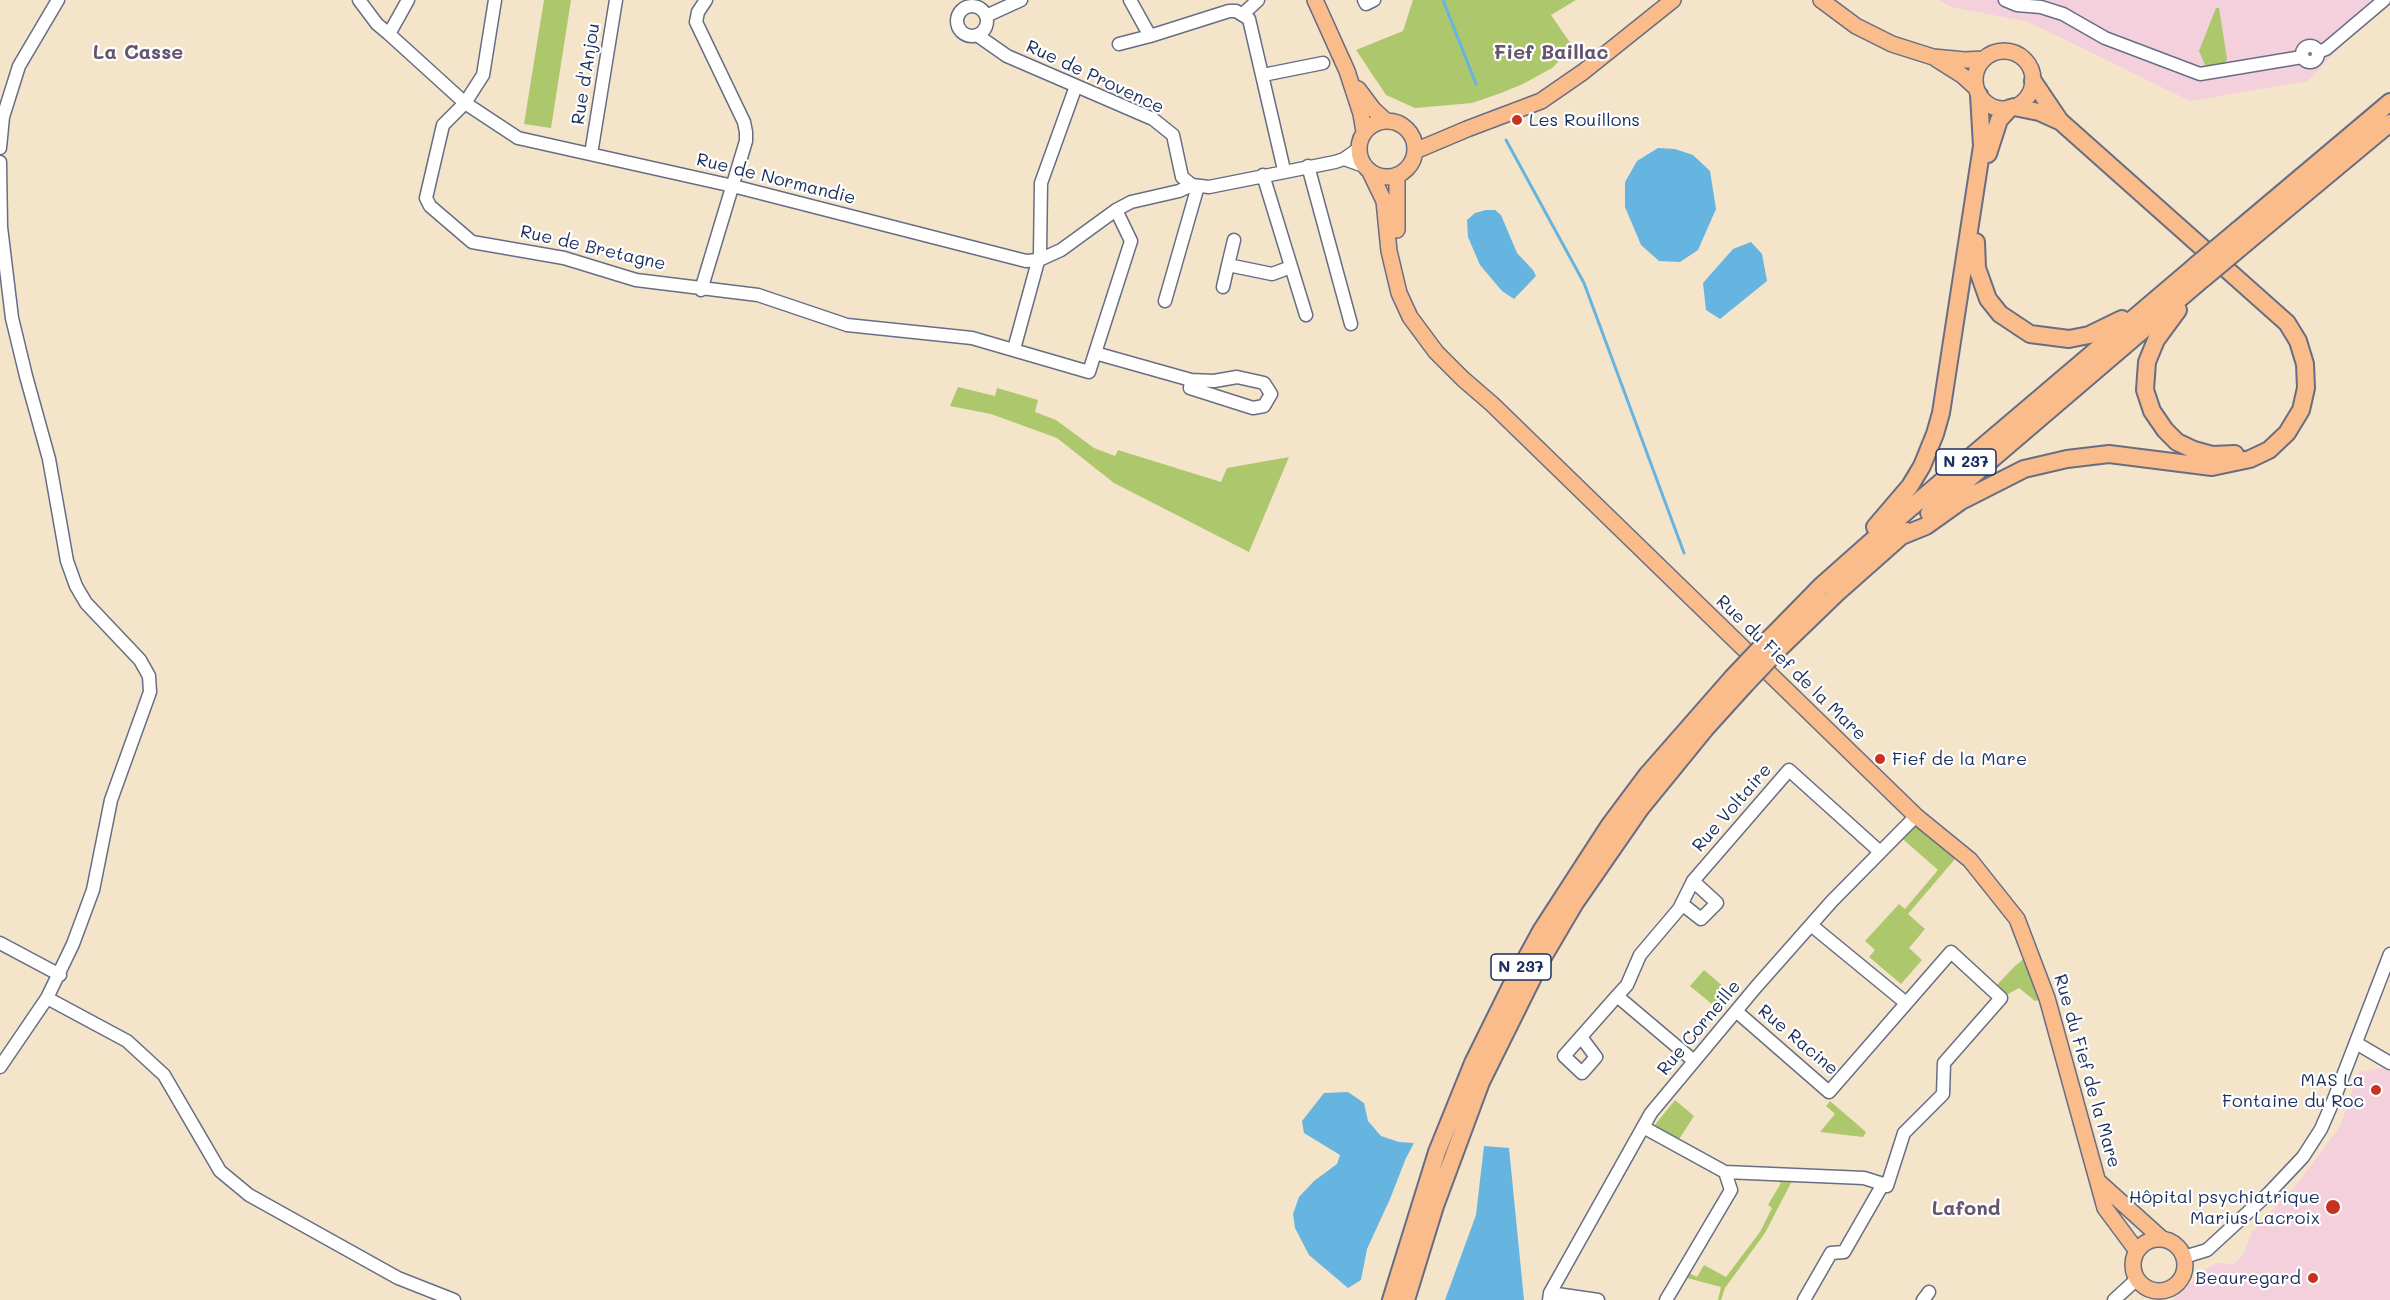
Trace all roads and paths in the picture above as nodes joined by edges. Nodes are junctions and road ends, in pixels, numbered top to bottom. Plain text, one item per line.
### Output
1 (58, 0) edge
2 (360, 0) edge
3 (408, 0) edge
4 (495, 0) edge
5 (616, 0) edge
6 (706, 0) edge
7 (1021, 0) edge
8 (1130, 0) edge
9 (1258, 0) edge
10 (1316, 0) edge
11 (1364, 0) edge
12 (1374, 0) edge
13 (1672, 0) edge
14 (1821, 0) edge
15 (2005, 0) edge
16 (2384, 0) edge
17 (965, 4) edge
18 (1243, 14) junction
19 (986, 16) junction
20 (389, 34) junction
21 (976, 35) junction
22 (1150, 36) junction
23 (1119, 44) dead end
24 (1934, 57) junction
25 (1984, 59) junction
26 (1323, 63) dead end
27 (1347, 71) junction
28 (1263, 75) junction
29 (2033, 81) junction
30 (1076, 86) junction
31 (1977, 91) junction
32 (2390, 102) edge
33 (465, 103) junction
34 (2012, 108) junction
35 (1386, 121) junction
36 (2060, 121) junction
37 (2390, 123) edge
38 (1364, 132) junction
39 (1413, 144) junction
40 (0, 148) edge
41 (1358, 149) junction
42 (591, 154) junction
43 (1344, 159) junction
44 (0, 162) edge
45 (1308, 166) junction
46 (1367, 169) junction
47 (1284, 170) junction
48 (1263, 175) junction
49 (1397, 175) junction
50 (1182, 177) junction
51 (1195, 185) junction
52 (733, 186) junction
53 (1173, 192) junction
54 (1116, 210) junction
55 (1, 227) edge
56 (2243, 236) junction
57 (1234, 240) dead end
58 (1039, 260) junction
59 (1228, 265) junction
60 (1291, 267) junction
61 (2200, 272) junction
62 (1223, 286) dead end
63 (701, 290) junction
64 (2166, 291) junction
65 (2258, 298) junction
66 (1165, 301) dead end
67 (1306, 315) dead end
68 (1351, 324) dead end
69 (1014, 349) junction
70 (1095, 353) junction
71 (1191, 380) junction
72 (1492, 404) junction
73 (1899, 537) junction
74 (1821, 586) junction
75 (1775, 643) junction
76 (1738, 682) junction
77 (1916, 816) junction
78 (1879, 851) junction
79 (1693, 881) junction
80 (1682, 904) junction
81 (1811, 925) junction
82 (0, 943) edge
83 (2390, 954) edge
84 (60, 975) junction
85 (1617, 996) junction
86 (48, 998) junction
87 (1906, 1003) junction
88 (1736, 1011) junction
89 (1581, 1036) dead end
90 (2356, 1043) junction
91 (1694, 1061) junction
92 (2390, 1063) edge
93 (0, 1067) edge
94 (1643, 1127) junction
95 (1725, 1172) junction
96 (1742, 1173) junction
97 (2100, 1183) junction
98 (1883, 1184) junction
99 (1731, 1190) junction
100 (2161, 1238) junction
101 (2137, 1251) junction
102 (2184, 1257) junction
103 (2137, 1279) junction
104 (2161, 1295) edge
105 (1549, 1297) edge
106 (454, 1300) edge
107 (1390, 1300) edge
108 (1406, 1300) edge
109 (1598, 1300) edge
110 (1666, 1300) edge
111 (1804, 1300) edge
112 (2114, 1300) edge

1 - 40 street
2 - 20 street, Rue de Normandie
3 - 20 street
4 - 33 street, Rue de Bretagne
5 - 42 street, Rue d'Anjou
6 - 52 street
7 - 19 street
8 - 22 street
9 - 18 street
10 - 27 main road
11 - 12 street
13 - 39 main road
14 - 24 main road
15 - 16 street
17 - 19 street
17 - 21 street
18 - 22 street
18 - 28 street
19 - 21 street
20 - 33 street, Rue de Normandie
21 - 30 street, Rue de Provence
22 - 23 street
24 - 25 main road
24 - 31 main road
25 - 29 main road
25 - 31 main road
26 - 28 street
27 - 35 main road
27 - 38 main road
28 - 47 street
29 - 34 main road
29 - 36 highway
30 - 50 street, Rue de Provence
30 - 58 street
31 - 34 main road
31 - 74 highway
32 - 56 highway, N 237
33 - 42 street, Rue de Normandie
33 - 63 street, Rue de Bretagne
34 - 36 highway
34 - 64 highway
35 - 38 main road
35 - 39 main road
36 - 65 highway
37 - 56 highway, N 237
38 - 41 main road
39 - 49 main road
41 - 43 street
41 - 46 main road
42 - 52 street, Rue de Normandie
43 - 45 street
43 - 46 street
44 - 55 street
45 - 47 street
45 - 68 street
46 - 49 main road
46 - 72 main road, Rue du Fief de la Mare
47 - 48 street
48 - 51 street
48 - 60 street
49 - 72 main road, Rue du Fief de la Mare
50 - 51 street
50 - 53 street
51 - 53 street
51 - 66 street
52 - 58 street, Rue de Normandie
52 - 63 street
53 - 54 street
54 - 58 street
54 - 70 street
55 - 84 street
56 - 61 highway, N 237, bridge
57 - 59 street
58 - 69 street
59 - 60 street
59 - 62 street
60 - 67 street
61 - 64 highway, N 237
61 - 65 highway
61 - 73 highway, N 237
63 - 69 street, Rue de Bretagne
64 - 74 highway, N 237
65 - 73 highway
69 - 70 street, Rue de Bretagne
70 - 71 street
71 - 71 street
72 - 77 main road, Rue du Fief de la Mare
73 - 75 highway, N 237
74 - 75 highway, N 237
75 - 76 highway, N 237, bridge
76 - 107 highway, N 237
76 - 108 highway, N 237
77 - 78 street, Rue Corneille
77 - 97 main road, Rue du Fief de la Mare
78 - 79 street, Rue Voltaire
78 - 81 street, Rue Corneille
79 - 80 street, Rue Voltaire
79 - 80 street, Rue Voltaire
80 - 85 street, Rue Voltaire
81 - 87 street
81 - 88 street, Rue Corneille
82 - 84 street
83 - 90 street
84 - 86 street
85 - 89 street, Rue Voltaire
85 - 91 street
86 - 93 street
86 - 106 street
87 - 88 street, Rue Racine
87 - 98 street, Rue Racine
88 - 91 street, Rue Corneille
90 - 92 street
90 - 102 street
91 - 94 street, Rue Corneille
94 - 95 street
94 - 105 street, Rue Corneille
95 - 96 street
95 - 99 street
96 - 98 street
96 - 99 street
97 - 100 main road, Rue du Fief de la Mare
97 - 101 main road, Rue du Fief de la Mare
98 - 111 street
99 - 110 street
100 - 101 main road
100 - 102 main road
101 - 103 main road
102 - 104 main road
103 - 104 main road
103 - 112 street
105 - 109 street

